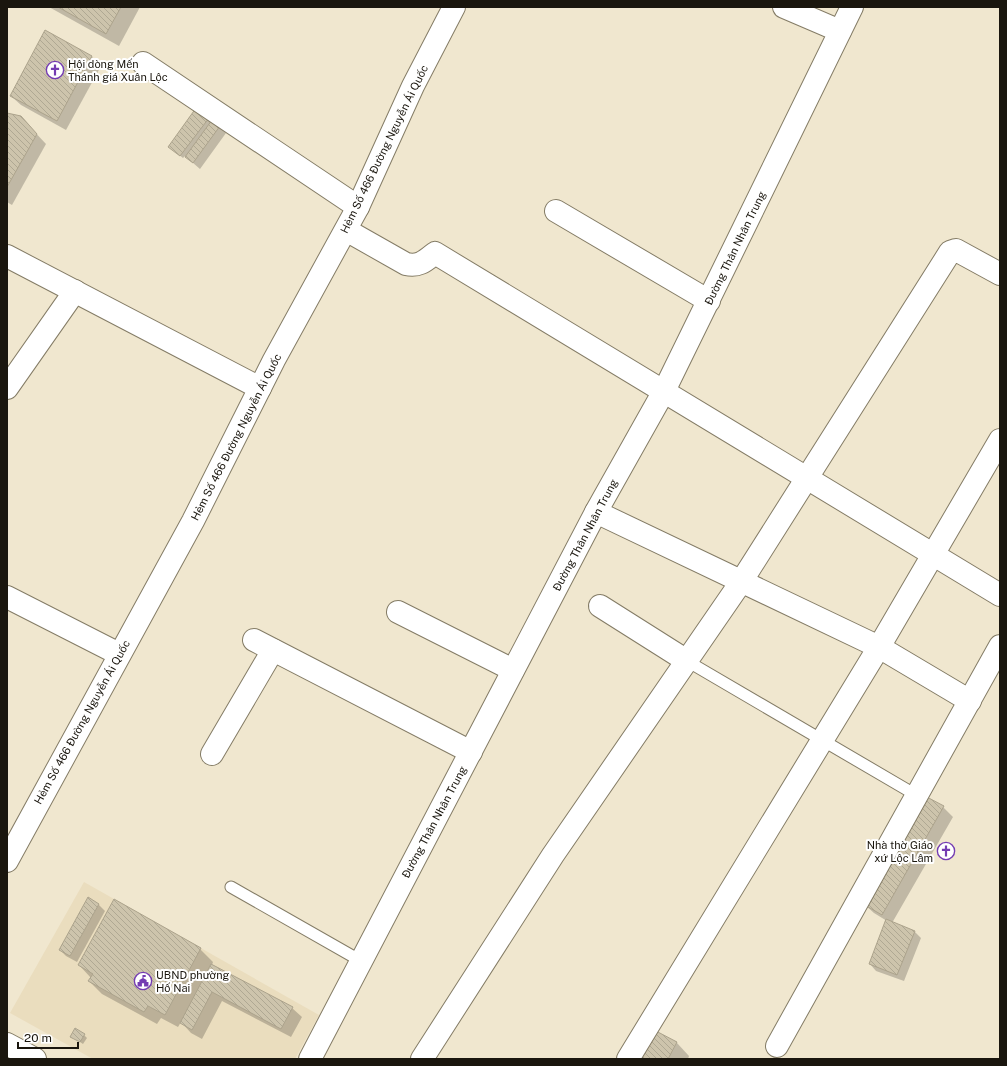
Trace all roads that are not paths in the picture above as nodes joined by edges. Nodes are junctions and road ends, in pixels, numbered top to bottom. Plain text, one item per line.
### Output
1 (454, 7) edge
2 (784, 7) edge
3 (852, 7) edge
4 (840, 31) junction
5 (144, 63) dead end
6 (358, 207) junction
7 (556, 211) dead end
8 (346, 230) junction
9 (7, 256) edge
10 (1000, 274) edge
11 (76, 291) junction
12 (709, 301) junction
13 (7, 388) edge
14 (260, 388) junction
15 (664, 391) junction
16 (1000, 440) edge
17 (807, 478) junction
18 (596, 512) junction
19 (933, 554) junction
20 (741, 582) junction
21 (1000, 595) edge
22 (7, 597) edge
23 (600, 606) dead end
24 (398, 612) dead end
25 (1000, 646) edge
26 (879, 647) junction
27 (119, 654) junction
28 (686, 661) junction
29 (513, 670) junction
30 (970, 701) junction
31 (821, 741) junction
32 (471, 752) junction
33 (212, 754) dead end
34 (916, 795) junction
35 (7, 861) edge
36 (231, 886) dead end
37 (361, 961) junction
38 (7, 1044) edge
39 (777, 1046) dead end
40 (35, 1059) edge
41 (310, 1059) edge
42 (422, 1059) edge
43 (628, 1059) edge

1 - 6 street, Hẻm Số 466 Đường Nguyễn Ái Quốc
2 - 4 street
3 - 4 street, Đường Thân Nhân Trung
4 - 12 street, Đường Thân Nhân Trung
5 - 6 street
6 - 8 street, Hẻm Số 466 Đường Nguyễn Ái Quốc
7 - 12 street
8 - 14 street, Hẻm Số 466 Đường Nguyễn Ái Quốc
8 - 15 street
9 - 11 street
10 - 17 street
11 - 13 street
11 - 14 street
12 - 15 street, Đường Thân Nhân Trung
14 - 27 street, Hẻm Số 466 Đường Nguyễn Ái Quốc
15 - 17 street
15 - 18 street, Đường Thân Nhân Trung
16 - 19 street
17 - 19 street
17 - 20 street
18 - 20 street
18 - 29 street, Đường Thân Nhân Trung
19 - 21 street
19 - 26 street
20 - 26 street
20 - 28 street
22 - 27 street
23 - 28 street
24 - 29 street
25 - 30 street
26 - 30 street
26 - 31 street
27 - 35 street, Hẻm Số 466 Đường Nguyễn Ái Quốc
28 - 31 lane
28 - 42 street
29 - 32 street, Đường Thân Nhân Trung
30 - 34 street
31 - 34 lane
31 - 43 street
32 - 33 street
32 - 37 street, Đường Thân Nhân Trung
34 - 39 street
36 - 37 lane
37 - 41 street, Đường Thân Nhân Trung
38 - 40 street

